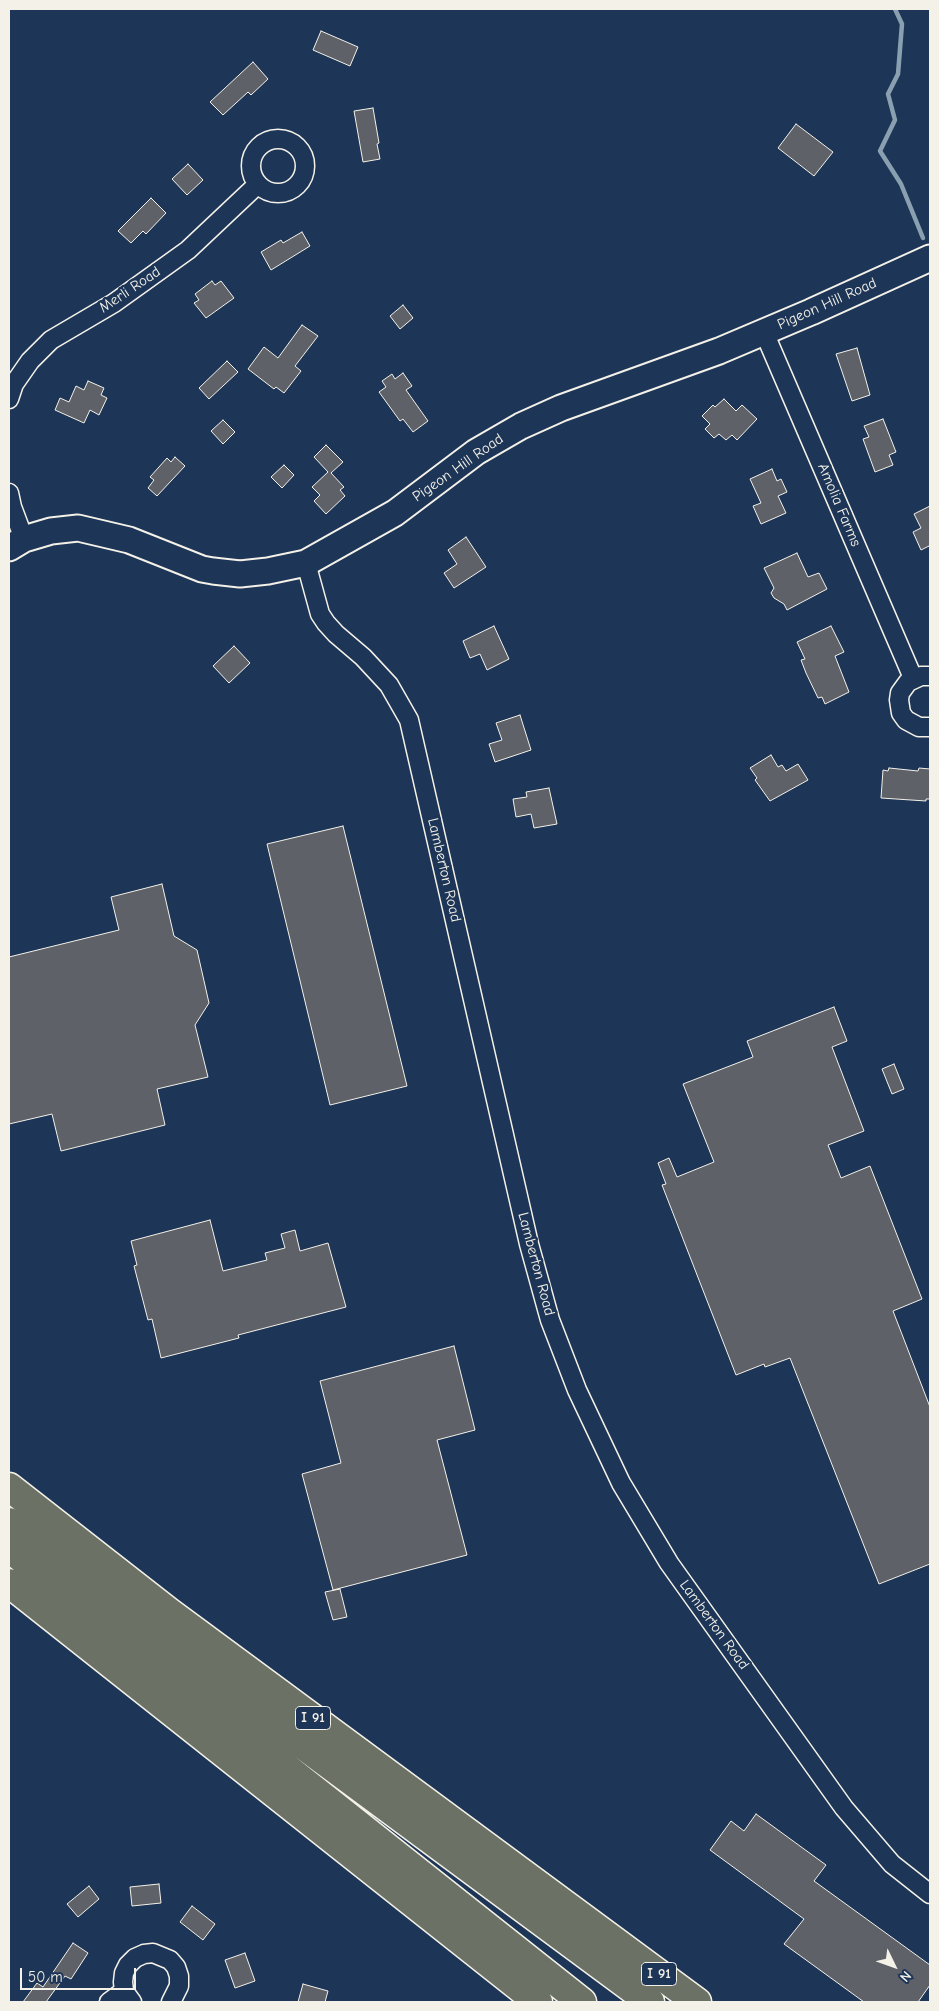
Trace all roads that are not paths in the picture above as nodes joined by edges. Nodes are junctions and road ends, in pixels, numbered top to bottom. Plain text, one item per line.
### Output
1 (258, 184) dead end
2 (930, 258) edge
3 (764, 332) junction
4 (9, 399) edge
5 (9, 493) edge
6 (16, 543) edge
7 (306, 563) junction
8 (922, 677) edge
9 (930, 727) edge
10 (9, 1487) edge
11 (9, 1522) edge
12 (9, 1548) edge
13 (9, 1583) edge
14 (930, 1894) edge
15 (620, 1980) junction
16 (572, 1994) edge
17 (128, 1997) edge
18 (109, 2002) edge
19 (171, 2002) edge
20 (538, 2002) edge
21 (596, 2002) edge
22 (643, 2002) edge
23 (650, 2002) edge
24 (697, 2002) edge

1 - 4 street, Merli Road
2 - 3 street, Pigeon Hill Road
3 - 7 street, Pigeon Hill Road
3 - 8 street, Amolia Farms
5 - 6 street
6 - 7 street, Pigeon Hill Road
7 - 14 street, Lamberton Road
8 - 9 street, Amolia Farms
10 - 24 highway, I 91
11 - 15 highway
12 - 16 highway
13 - 20 highway
15 - 22 highway
15 - 23 highway
16 - 21 highway
17 - 18 street
17 - 19 street

